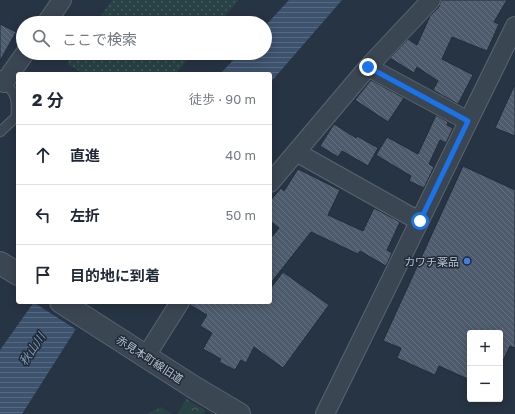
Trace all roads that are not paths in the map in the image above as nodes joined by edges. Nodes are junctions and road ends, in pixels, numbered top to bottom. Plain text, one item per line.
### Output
1 (62, 0) edge
2 (432, 0) edge
3 (51, 16) edge
4 (515, 26) edge
5 (19, 60) edge
6 (368, 67) junction
7 (2, 82) edge
8 (16, 99) edge
9 (16, 117) edge
10 (468, 121) junction
11 (0, 132) edge
12 (296, 152) junction
13 (272, 181) edge
14 (420, 221) junction
15 (0, 263) edge
16 (16, 273) edge
17 (64, 304) edge
18 (179, 304) edge
19 (146, 356) junction
20 (239, 414) edge
21 (326, 414) edge

1 - 3 street
2 - 6 street
4 - 10 street
5 - 7 street
6 - 10 street
6 - 12 street
7 - 8 lane
9 - 11 lane
10 - 14 street
12 - 13 street
12 - 14 street
14 - 21 street
15 - 16 street
17 - 19 street, 赤見本町線旧道
18 - 19 street
19 - 20 street, 赤見本町線旧道

